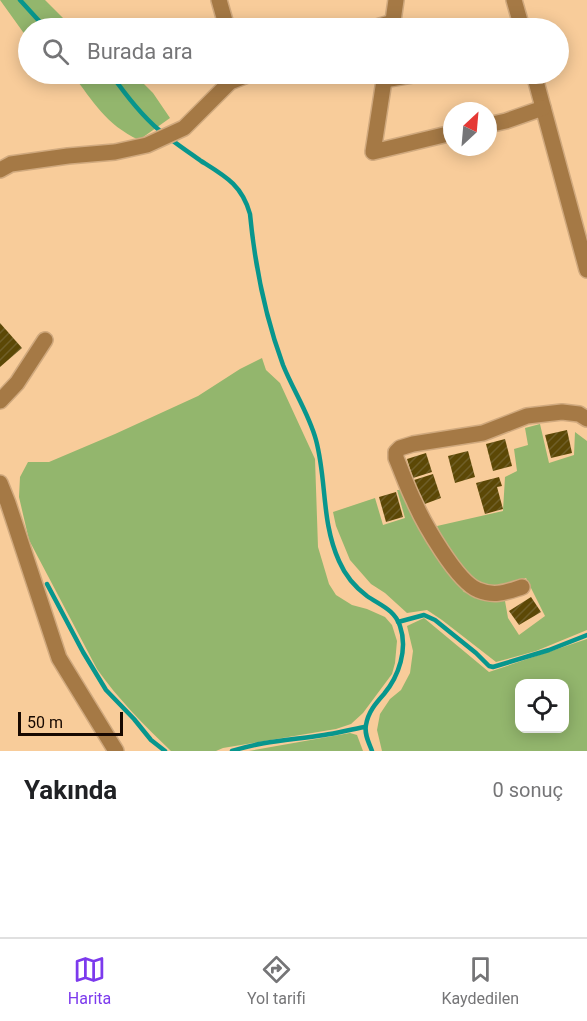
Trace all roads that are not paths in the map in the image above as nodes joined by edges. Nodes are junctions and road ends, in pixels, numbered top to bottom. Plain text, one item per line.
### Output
1 (219, 0) edge
2 (396, 0) edge
3 (514, 0) edge
4 (224, 18) edge
5 (393, 18) edge
6 (519, 18) edge
7 (228, 84) edge
8 (383, 84) edge
9 (537, 84) edge
10 (543, 108) junction
11 (497, 123) edge
12 (443, 136) edge
13 (0, 170) edge
14 (581, 223) edge
15 (586, 262) edge
16 (45, 339) dead end
17 (0, 401) edge
18 (587, 419) edge
19 (0, 483) edge
20 (522, 587) dead end
21 (116, 751) edge

1 - 4 street
2 - 5 street
3 - 6 street
7 - 13 street
8 - 12 street
9 - 10 street
10 - 11 street
10 - 14 street
14 - 15 street
16 - 17 street
18 - 20 street
19 - 21 street

